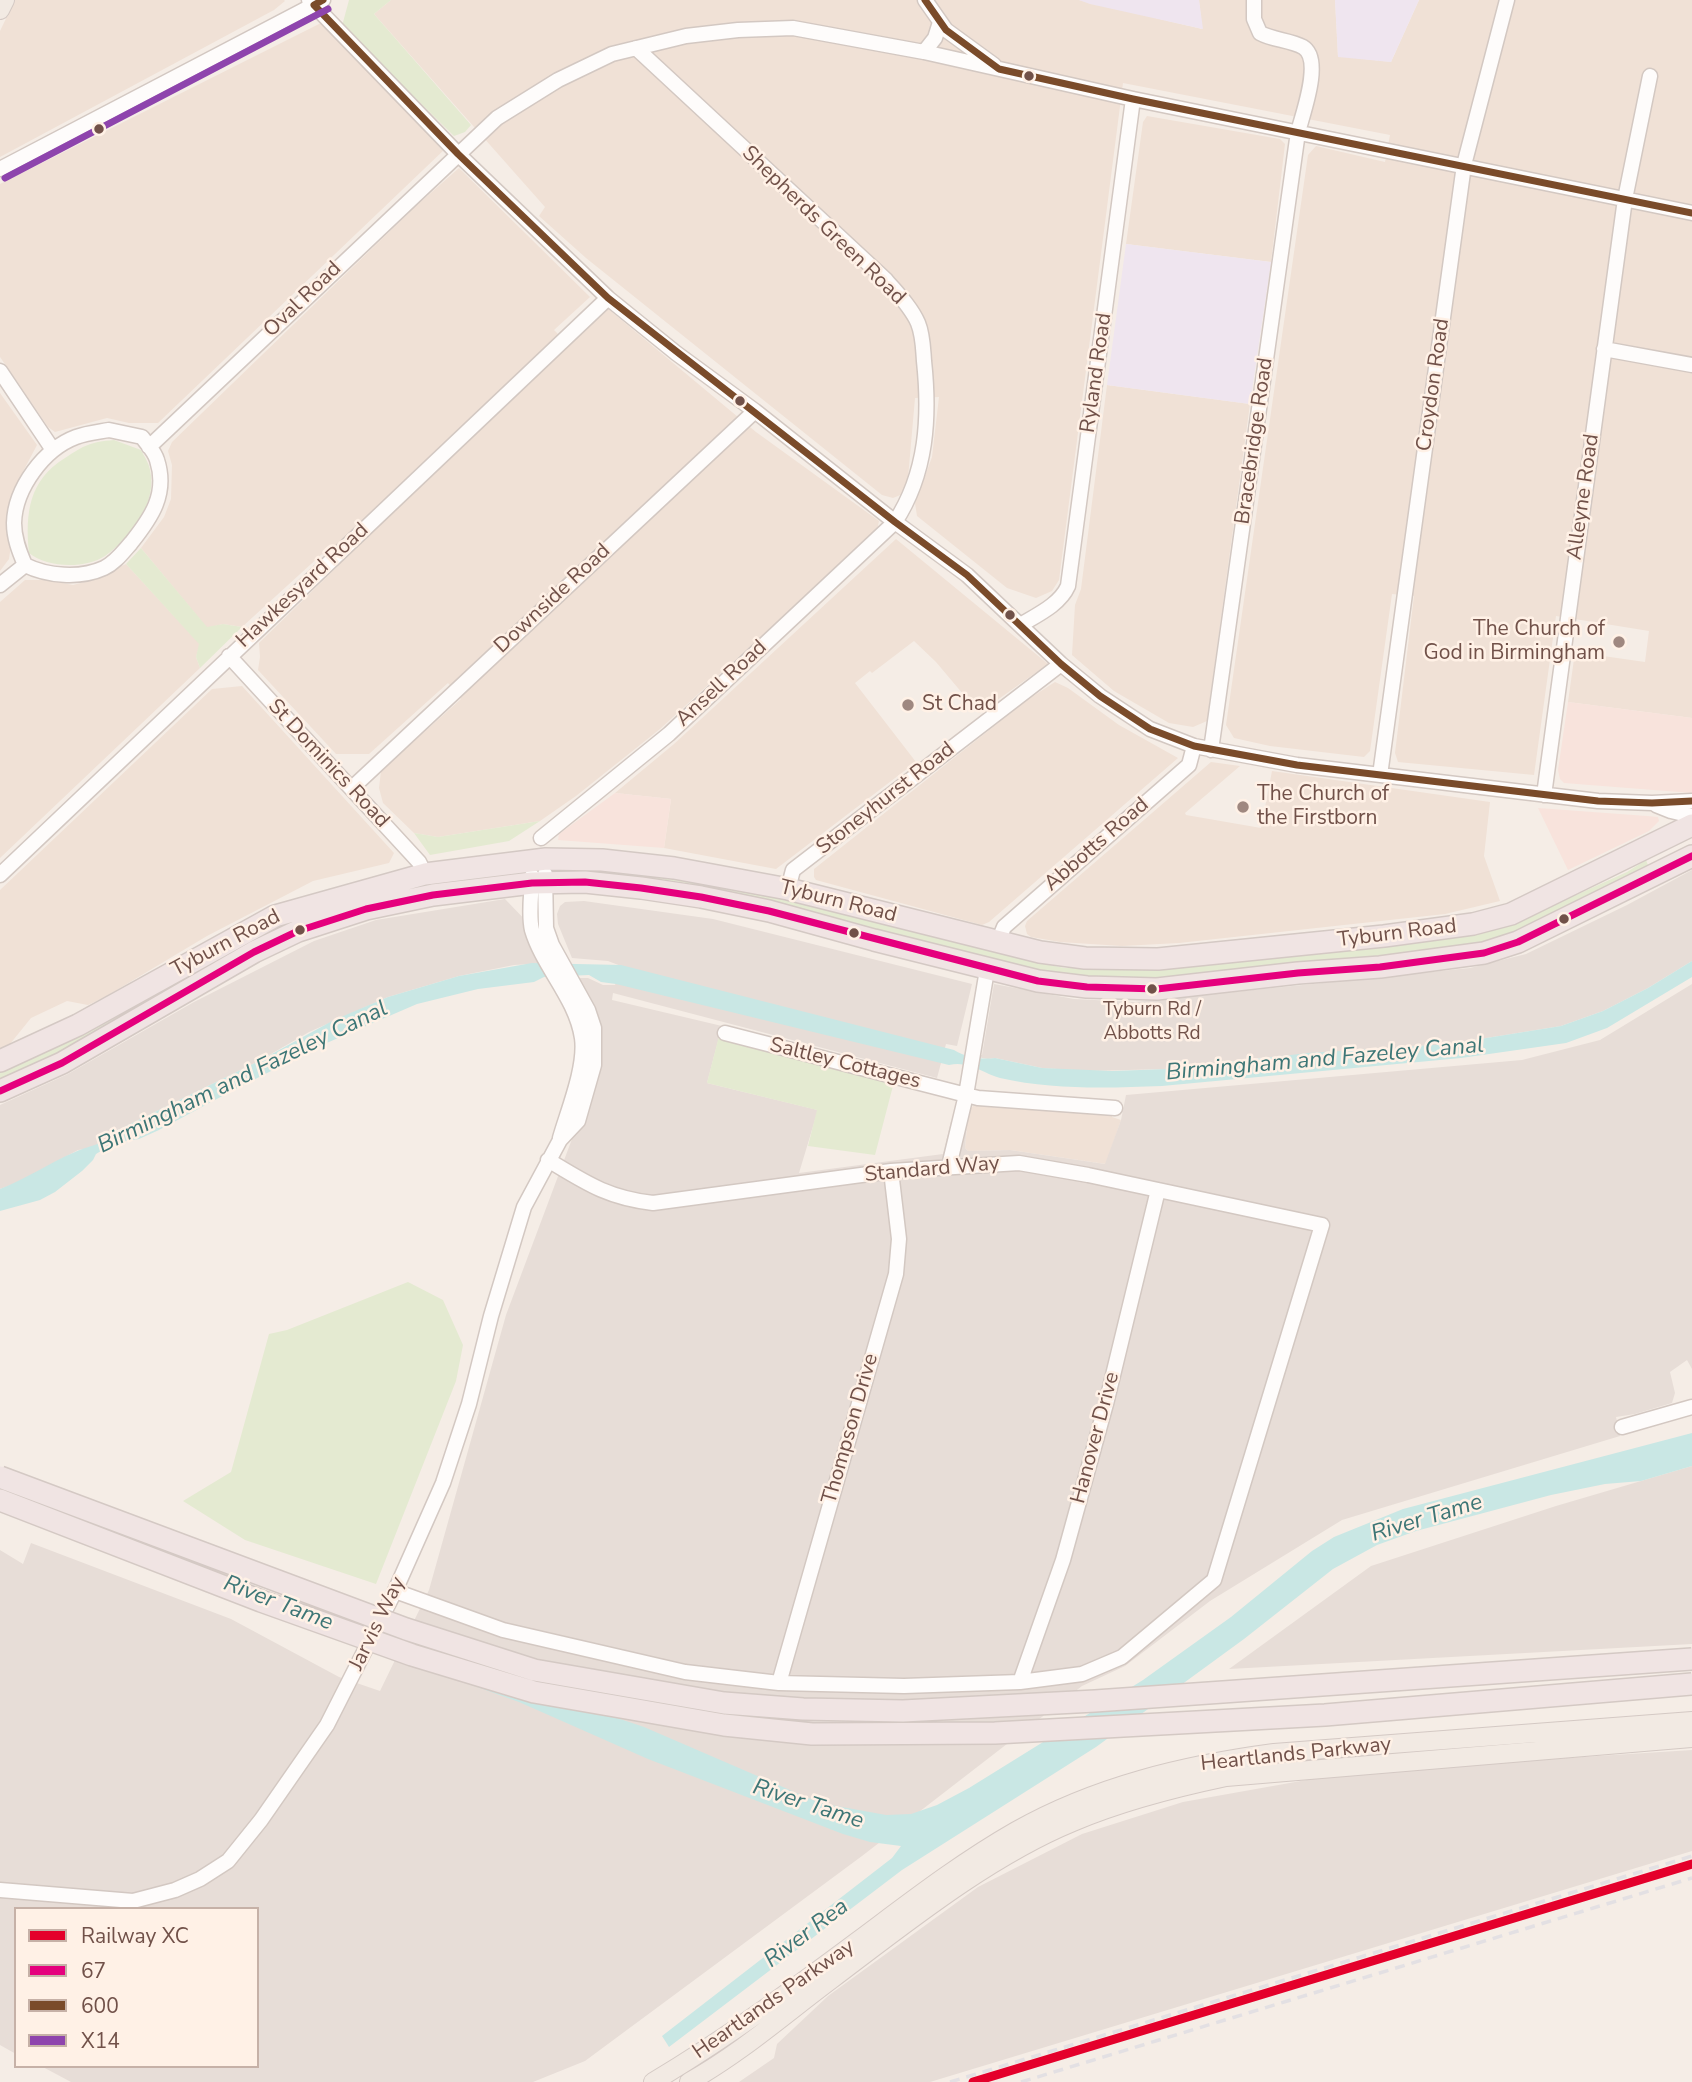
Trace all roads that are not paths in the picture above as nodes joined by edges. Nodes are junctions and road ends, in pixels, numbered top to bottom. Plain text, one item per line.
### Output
1 (925, 0) edge
2 (1254, 0) edge
3 (1507, 0) edge
4 (315, 2) edge
5 (940, 22) junction
6 (636, 48) junction
7 (924, 52) junction
8 (999, 69) junction
9 (1650, 76) dead end
10 (1133, 99) junction
11 (1298, 132) junction
12 (458, 154) junction
13 (1464, 165) junction
14 (0, 169) edge
15 (1625, 199) junction
16 (1692, 213) edge
17 (608, 298) junction
18 (1604, 349) junction
19 (1692, 365) edge
20 (0, 371) edge
21 (755, 411) junction
22 (149, 447) junction
23 (53, 450) junction
24 (895, 522) junction
25 (25, 565) junction
26 (0, 585) edge
27 (1022, 624) junction
28 (229, 656) junction
29 (1062, 664) junction
30 (1194, 746) junction
31 (1211, 750) junction
32 (1380, 775) junction
33 (352, 788) junction
34 (1544, 795) junction
35 (1692, 801) edge
36 (1652, 803) junction
37 (1671, 811) junction
38 (1692, 816) edge
39 (1692, 825) edge
40 (1669, 837) junction
41 (540, 852) junction
42 (1692, 856) edge
43 (425, 873) junction
44 (0, 875) edge
45 (585, 882) junction
46 (538, 883) junction
47 (508, 885) junction
48 (788, 889) junction
49 (546, 911) junction
50 (531, 926) junction
51 (998, 942) junction
52 (545, 945) junction
53 (988, 970) junction
54 (725, 1033) dead end
55 (0, 1061) edge
56 (0, 1091) edge
57 (966, 1095) junction
58 (1115, 1108) dead end
59 (548, 1160) junction
60 (949, 1166) junction
61 (891, 1171) junction
62 (1158, 1190) junction
63 (1692, 1407) edge
64 (1622, 1427) dead end
65 (0, 1477) edge
66 (0, 1500) edge
67 (395, 1591) junction
68 (1692, 1659) edge
69 (1020, 1682) junction
70 (779, 1683) junction
71 (1692, 1684) edge
72 (1692, 1721) edge
73 (1692, 1738) edge
74 (0, 1890) edge
75 (653, 2082) edge
76 (690, 2082) edge

1 - 5 street
2 - 11 street, Bracebridge Road
3 - 13 street, Croydon Road
4 - 12 street
4 - 14 street
5 - 7 street
5 - 8 street
6 - 7 street, Oval Road
6 - 12 street, Oval Road
6 - 24 street, Shepherds Green Road
7 - 8 street, Oval Road
8 - 10 street, Oval Road
9 - 15 street, Alleyne Road
10 - 11 street, Oval Road
10 - 27 street, Ryland Road
11 - 13 street, Oval Road
11 - 31 street, Bracebridge Road
12 - 17 street
12 - 22 street, Oval Road
13 - 15 street, Oval Road
13 - 32 street, Croydon Road
15 - 16 street, Oval Road
15 - 18 street, Alleyne Road
17 - 21 street
17 - 28 street, Hawkesyard Road
18 - 19 street
18 - 34 street, Alleyne Road
20 - 23 street
21 - 24 street
21 - 33 street, Downside Road
22 - 23 street
22 - 25 street
23 - 25 street
24 - 27 street
24 - 41 street, Ansell Road
25 - 26 street
27 - 29 street
28 - 33 street, St Dominics Road
28 - 44 street, Hawkesyard Road
29 - 30 street
29 - 48 street, Stoneyhurst Road
30 - 31 street
30 - 51 street, Abbotts Road
31 - 32 street
32 - 34 street
33 - 43 street, St Dominics Road
34 - 36 street
35 - 36 street
36 - 37 street
37 - 38 street
37 - 40 street
39 - 40 highway, Tyburn Road
40 - 51 highway, Tyburn Road
41 - 43 highway, Tyburn Road
41 - 46 street
41 - 48 highway, Tyburn Road
42 - 53 highway, Tyburn Road
43 - 55 highway, Tyburn Road
45 - 46 highway, Tyburn Road
45 - 49 street
45 - 53 highway, Tyburn Road
46 - 47 highway, Tyburn Road
46 - 49 street, Jarvis Way
46 - 50 street
47 - 50 street
47 - 56 highway, Tyburn Road
48 - 51 highway, Tyburn Road
49 - 52 street, Jarvis Way
50 - 52 street
52 - 59 street, Jarvis Way
53 - 57 street
54 - 57 street, Saltley Cottages
57 - 58 street, Saltley Cottages
57 - 60 street
59 - 61 street, Standard Way
59 - 67 street, Jarvis Way
60 - 61 street, Standard Way
60 - 62 street, Standard Way
61 - 70 street, Thompson Drive
62 - 69 street, Hanover Drive
62 - 69 street, Standard Way
63 - 64 street
65 - 68 highway, bridge
66 - 71 highway, bridge
67 - 70 street
67 - 74 street, Jarvis Way
69 - 70 street
72 - 75 main road, Heartlands Parkway
73 - 76 main road, Heartlands Parkway

